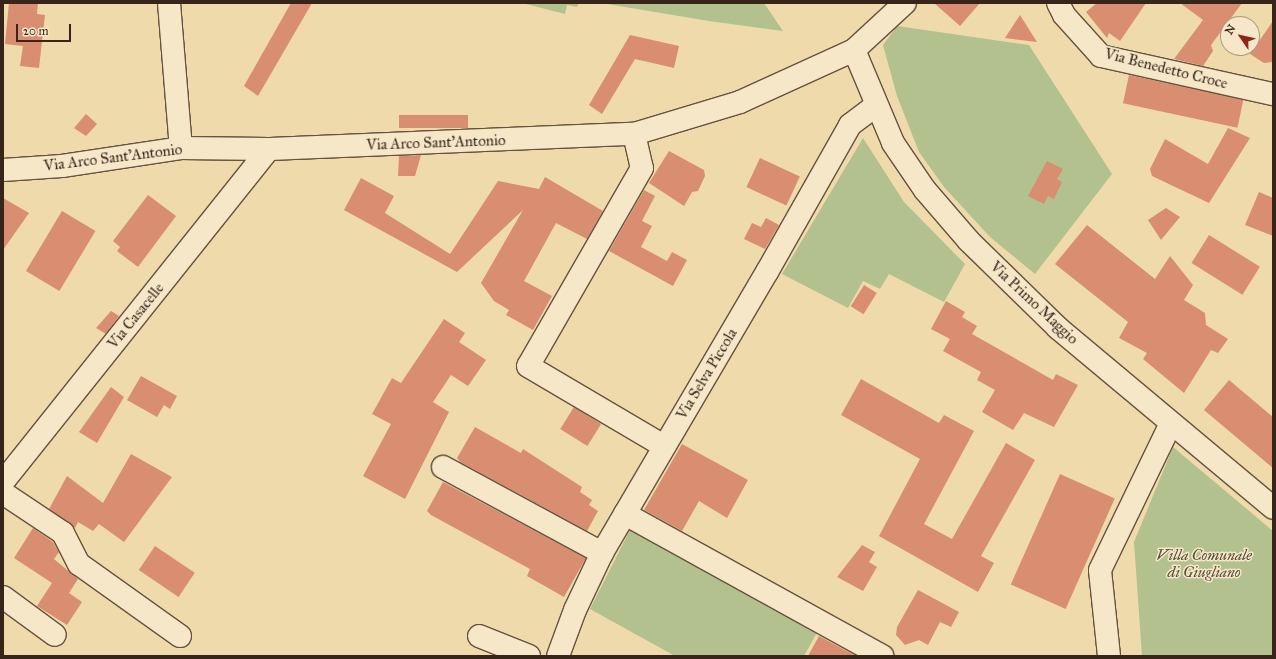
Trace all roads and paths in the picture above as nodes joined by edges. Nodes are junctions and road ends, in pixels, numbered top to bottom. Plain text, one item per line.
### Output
1 (169, 3) edge
2 (905, 3) edge
3 (1058, 3) edge
4 (854, 50) junction
5 (1273, 94) edge
6 (875, 106) junction
7 (634, 134) junction
8 (181, 148) junction
9 (269, 149) junction
10 (3, 170) edge
11 (1171, 423) junction
12 (664, 446) junction
13 (443, 467) dead end
14 (3, 482) edge
15 (3, 494) edge
16 (1273, 508) edge
17 (625, 514) junction
18 (602, 553) junction
19 (3, 597) edge
20 (55, 635) dead end
21 (180, 636) dead end
22 (478, 636) dead end
23 (529, 656) edge
24 (558, 656) edge
25 (882, 656) edge
26 (1109, 656) edge

1 - 8 street
2 - 4 street, Via Arco Sant'Antonio
3 - 5 street, Via Benedetto Croce
4 - 6 street, Via Primo Maggio
4 - 7 street, Via Arco Sant'Antonio
6 - 11 street, Via Primo Maggio
6 - 12 street, Via Selva Piccola
7 - 9 street, Via Arco Sant'Antonio
7 - 12 street
8 - 9 street, Via Arco Sant'Antonio
8 - 10 street, Via Arco Sant'Antonio
9 - 14 street, Via Casacelle
11 - 16 street, Via Primo Maggio
11 - 26 street
12 - 17 street, Via Selva Piccola
13 - 18 street
15 - 21 street
17 - 18 street, Via Selva Piccola
17 - 25 street
18 - 24 street, Via Selva Piccola
19 - 20 street
22 - 23 street

